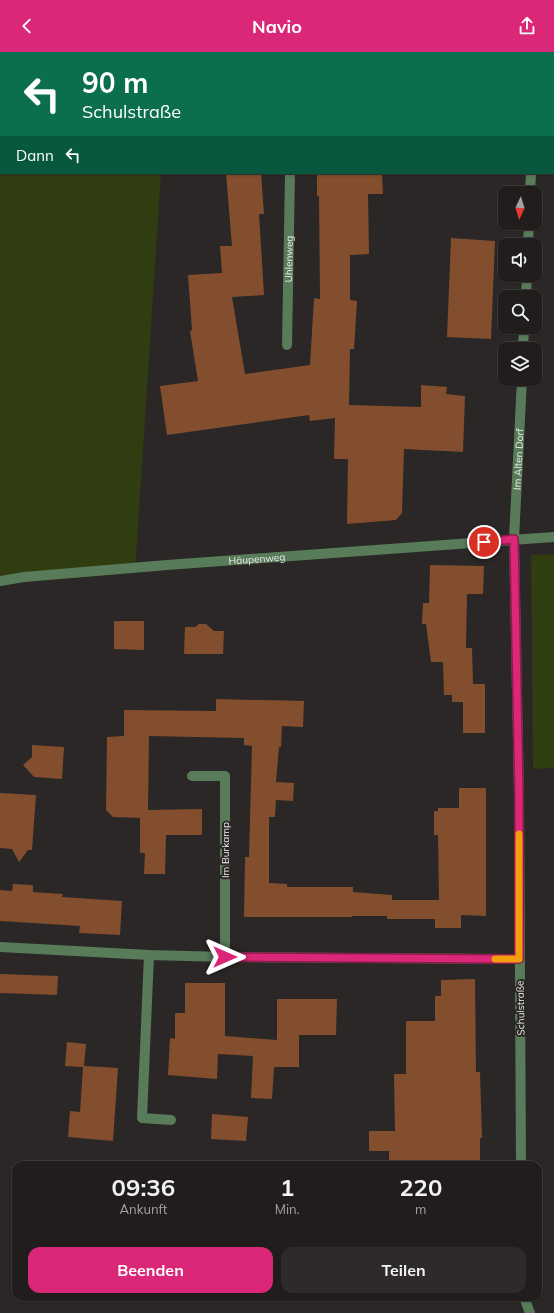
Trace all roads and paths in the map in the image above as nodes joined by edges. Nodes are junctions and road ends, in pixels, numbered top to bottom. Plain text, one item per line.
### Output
1 (290, 174) edge
2 (531, 174) edge
3 (530, 186) edge
4 (287, 345) dead end
5 (522, 386) edge
6 (554, 537) edge
7 (514, 539) junction
8 (0, 581) edge
9 (192, 776) dead end
10 (0, 947) edge
11 (149, 956) junction
12 (225, 957) junction
13 (519, 959) junction
14 (171, 1120) dead end
15 (521, 1161) edge
16 (526, 1301) edge
17 (530, 1313) edge

1 - 4 street, Uhlenweg
2 - 3 street
5 - 7 street, Im Alten Dorf
6 - 7 street, Häupenweg
7 - 8 street, Häupenweg
7 - 13 street, Schulstraße
9 - 12 street, Im Burkamp
10 - 11 street
11 - 12 street
11 - 14 street
12 - 13 street
13 - 15 street, Schulstraße
16 - 17 street

